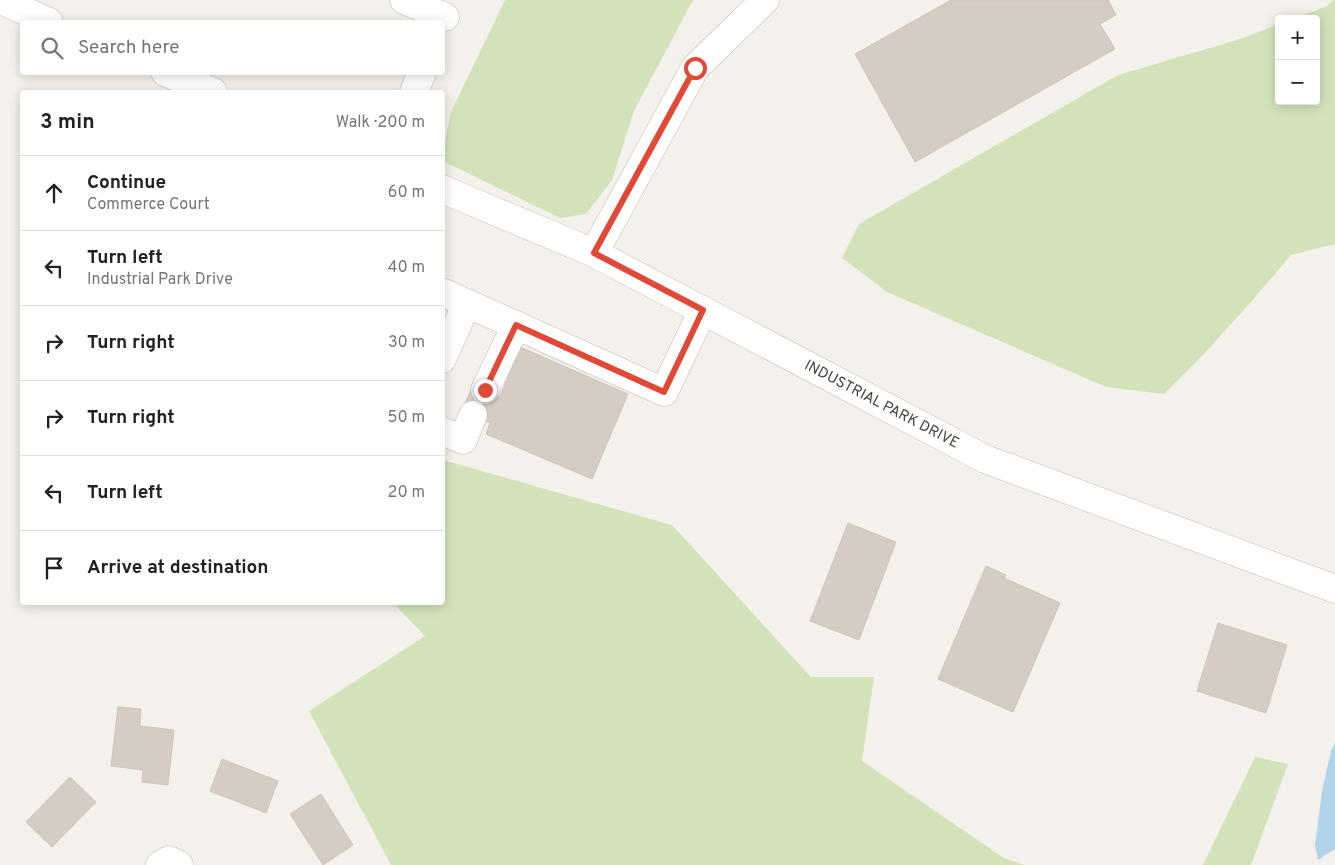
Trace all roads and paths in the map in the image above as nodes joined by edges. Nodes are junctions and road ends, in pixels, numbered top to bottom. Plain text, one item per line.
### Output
1 (1, 0) edge
2 (404, 0) edge
3 (760, 1) edge
4 (446, 13) edge
5 (45, 20) edge
6 (171, 75) edge
7 (421, 75) edge
8 (199, 90) edge
9 (415, 90) edge
10 (445, 190) edge
11 (594, 253) junction
12 (445, 293) edge
13 (468, 303) junction
14 (703, 310) junction
15 (516, 325) junction
16 (445, 353) edge
17 (485, 390) dead end
18 (473, 415) dead end
19 (445, 432) edge
20 (1335, 589) edge
21 (160, 865) edge
22 (179, 865) edge

1 - 5 street
2 - 4 street
3 - 11 street
6 - 8 street
7 - 9 street
10 - 11 street, INDUSTRIAL PARK DRIVE
11 - 14 street, INDUSTRIAL PARK DRIVE
12 - 13 street
13 - 15 street
13 - 16 street
14 - 15 street
14 - 20 street, INDUSTRIAL PARK DRIVE
15 - 17 street
18 - 19 street
21 - 22 street

